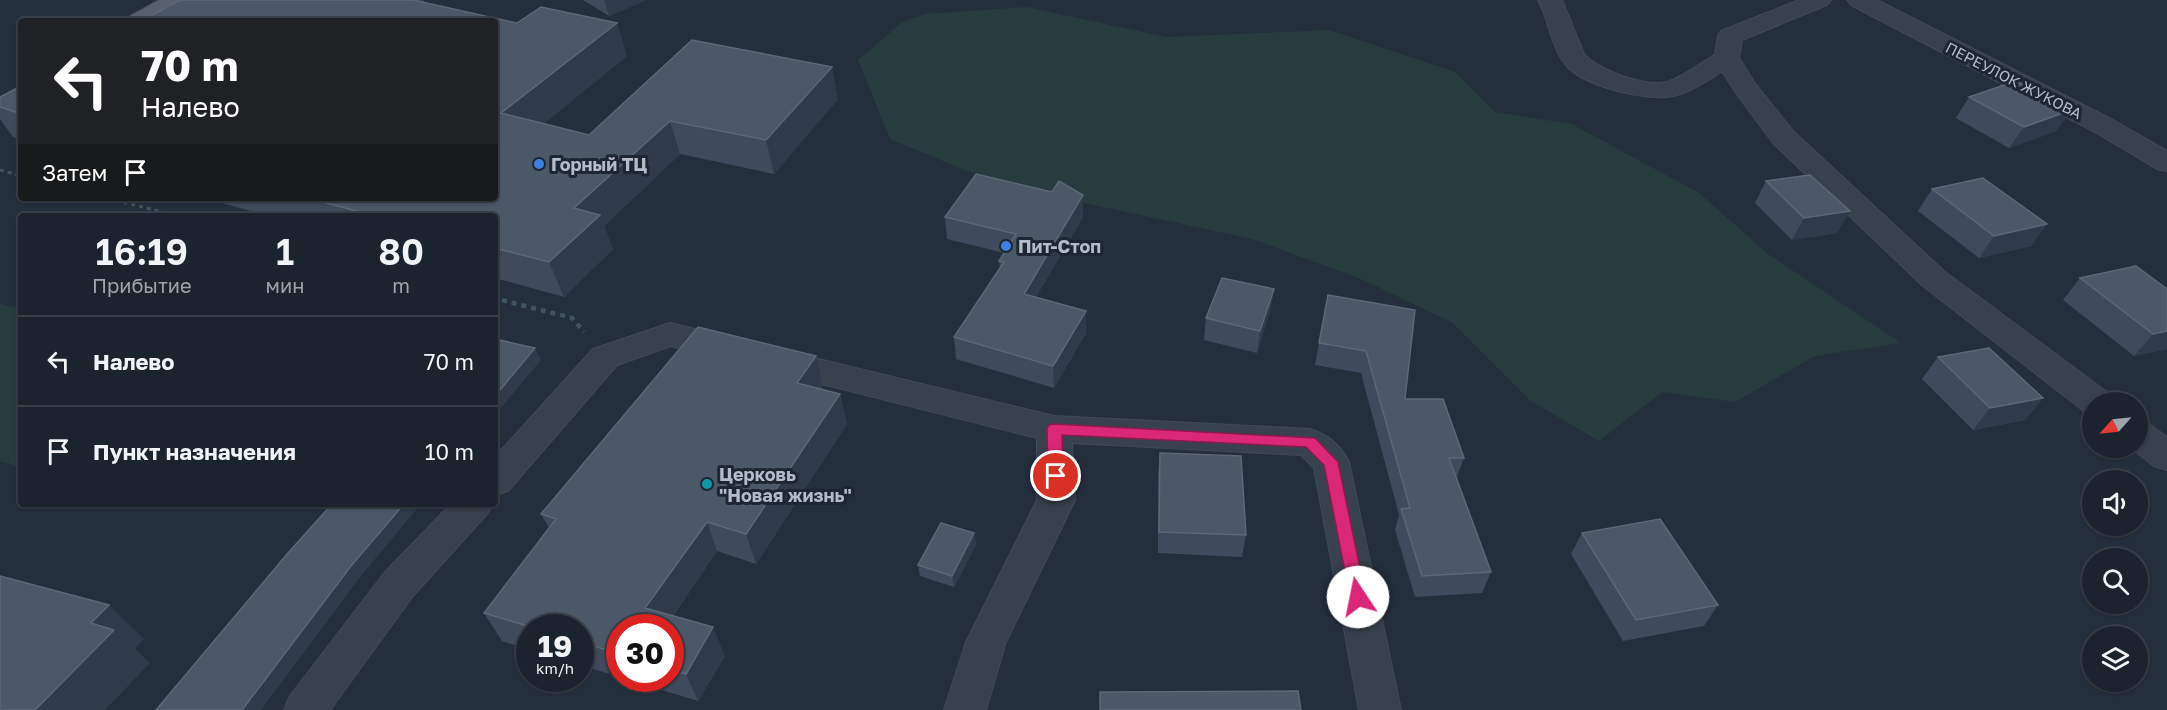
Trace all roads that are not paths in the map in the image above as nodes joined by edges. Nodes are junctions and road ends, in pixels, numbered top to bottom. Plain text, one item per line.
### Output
1 (176, 0) edge
2 (1550, 0) edge
3 (1819, 0) edge
4 (1859, 0) edge
5 (143, 18) edge
6 (1727, 58) junction
7 (2167, 163) edge
8 (2083, 392) edge
9 (1054, 429) junction
10 (2148, 442) edge
11 (2167, 456) edge
12 (498, 478) edge
13 (471, 507) edge
14 (305, 710) edge
15 (965, 710) edge
16 (1380, 710) edge

1 - 5 main road
2 - 6 street
3 - 6 street
4 - 7 street, ПЕРЕУЛОК ЖУКОВА
6 - 8 street
9 - 12 street
9 - 15 street
9 - 16 street
10 - 11 street
13 - 14 street

